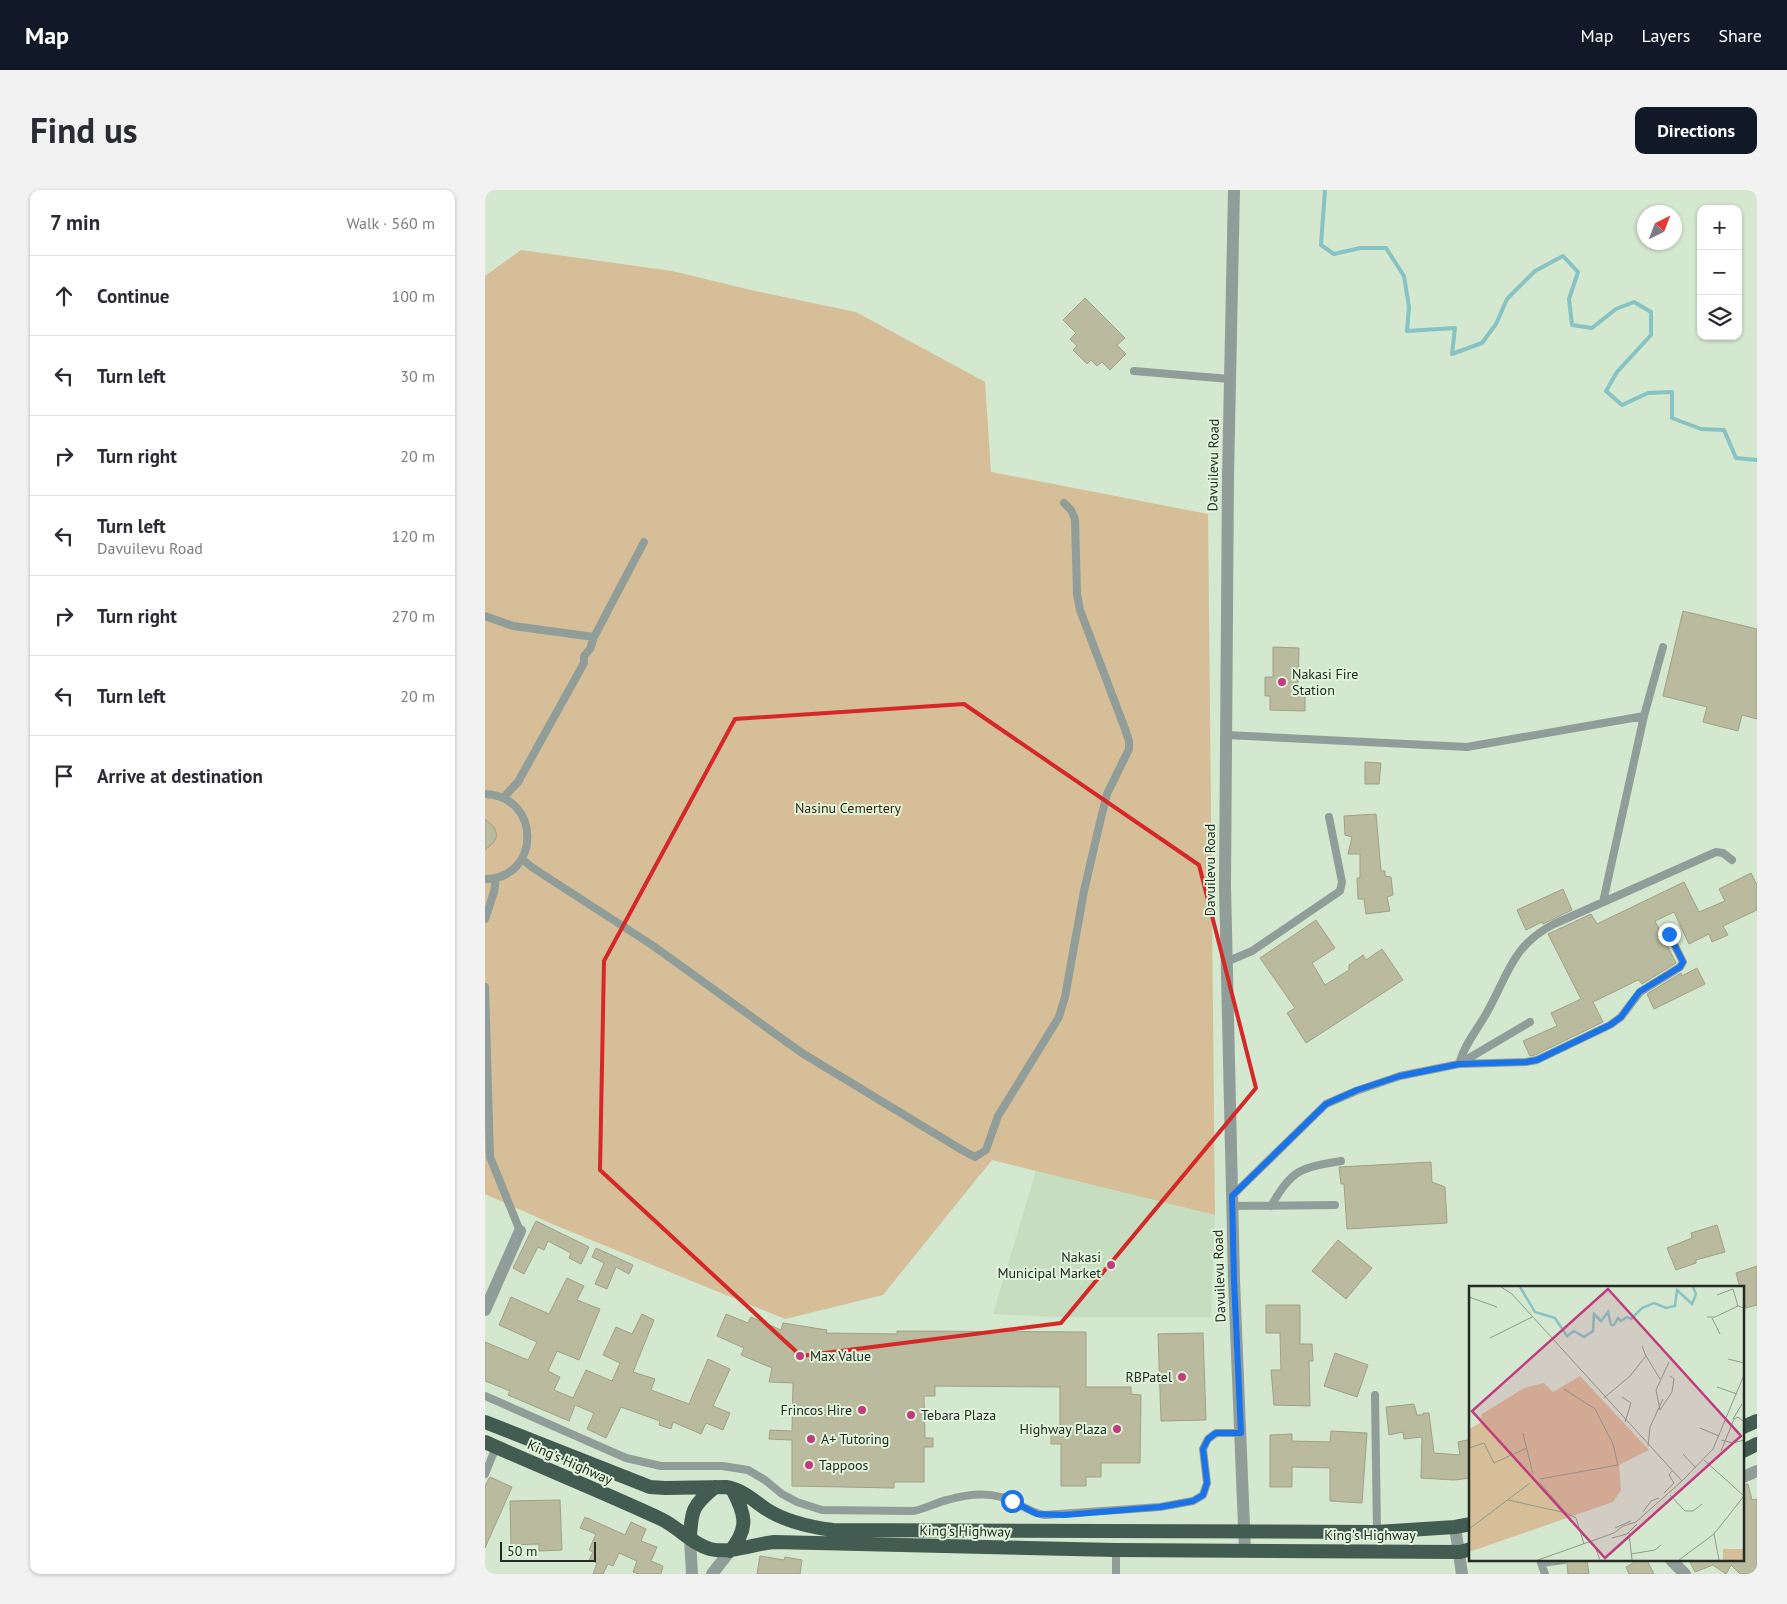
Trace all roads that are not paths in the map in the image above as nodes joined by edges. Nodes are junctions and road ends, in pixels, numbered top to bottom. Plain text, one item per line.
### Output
1 (1234, 190) edge
2 (1134, 371) dead end
3 (1230, 379) junction
4 (1064, 503) dead end
5 (644, 542) dead end
6 (485, 616) edge
7 (594, 637) junction
8 (1663, 647) dead end
9 (1644, 716) junction
10 (1226, 735) junction
11 (485, 794) edge
12 (503, 798) junction
13 (1329, 817) dead end
14 (522, 860) junction
15 (1732, 860) dead end
16 (496, 878) junction
17 (485, 879) edge
18 (1603, 902) junction
19 (485, 919) edge
20 (1669, 934) dead end
21 (1226, 962) junction
22 (485, 987) edge
23 (1530, 1022) dead end
24 (1459, 1064) junction
25 (487, 1156) edge
26 (1341, 1161) dead end
27 (1232, 1201) junction
28 (1271, 1206) junction
29 (1335, 1206) dead end
30 (520, 1231) joint
31 (485, 1310) edge
32 (1375, 1395) dead end
33 (485, 1396) edge
34 (1757, 1421) edge
35 (485, 1422) edge
36 (1745, 1426) edge
37 (1241, 1433) junction
38 (1757, 1444) edge
39 (491, 1445) edge
40 (1745, 1450) edge
41 (1757, 1471) edge
42 (485, 1474) edge
43 (1745, 1476) edge
44 (715, 1487) junction
45 (733, 1489) junction
46 (1469, 1524) edge
47 (1455, 1527) junction
48 (1377, 1532) junction
49 (1245, 1533) junction
50 (690, 1538) junction
51 (1116, 1550) junction
52 (1465, 1550) edge
53 (729, 1551) junction
54 (1245, 1551) junction
55 (1540, 1562) edge
56 (1673, 1562) edge
57 (692, 1574) edge
58 (712, 1574) edge
59 (1115, 1574) edge
60 (1462, 1574) edge
61 (1545, 1574) edge
62 (1685, 1574) edge

1 - 3 street, Davuilevu Road
2 - 3 lane
3 - 10 street, Davuilevu Road
4 - 14 lane
5 - 7 lane
6 - 7 lane
7 - 12 lane
8 - 9 lane
9 - 10 lane
9 - 18 lane
10 - 21 street, Davuilevu Road
11 - 12 lane
12 - 14 lane
13 - 21 lane
14 - 16 lane
15 - 18 lane
16 - 17 lane
16 - 19 lane
18 - 24 lane
20 - 24 lane
21 - 27 street, Davuilevu Road
22 - 25 lane
23 - 24 lane
24 - 27 lane
25 - 30 lane
26 - 28 lane
27 - 28 lane
27 - 37 street, Davuilevu Road
28 - 29 lane
30 - 31 street
32 - 48 lane
33 - 37 lane
34 - 36 highway
35 - 44 highway, King's Highway
37 - 49 street, Davuilevu Road
38 - 40 highway
39 - 42 lane
39 - 50 highway, King's Highway
41 - 43 street
44 - 45 highway, King's Highway
44 - 50 highway
45 - 49 highway, King's Highway
45 - 53 highway
46 - 47 highway, King's Highway
47 - 48 highway, King's Highway
47 - 52 street
48 - 49 highway, King's Highway
49 - 54 street, Davuilevu Road
50 - 53 highway, King's Highway
50 - 57 street
51 - 53 highway, King's Highway
51 - 54 highway, King's Highway
51 - 59 lane
52 - 54 highway, King's Highway
52 - 60 street
53 - 58 street
55 - 61 lane
56 - 62 street

